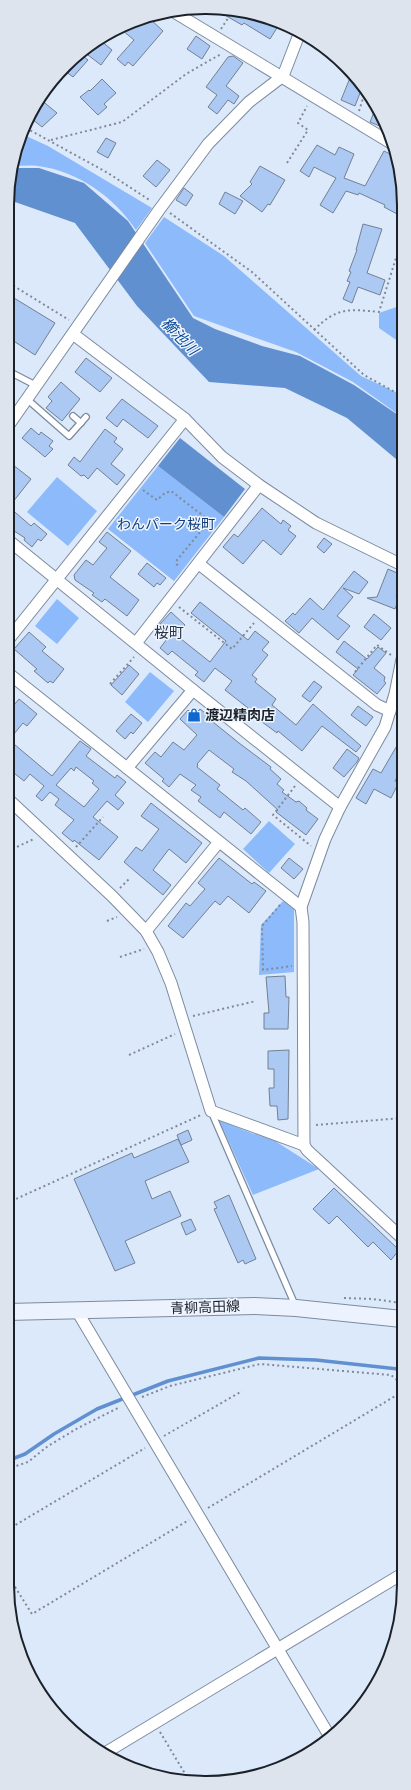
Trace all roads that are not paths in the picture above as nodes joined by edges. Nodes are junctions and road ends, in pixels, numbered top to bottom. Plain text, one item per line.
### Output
1 (181, 16) edge
2 (298, 38) edge
3 (283, 76) junction
4 (385, 140) edge
5 (78, 326) junction
6 (14, 374) edge
7 (37, 386) junction
8 (28, 400) junction
9 (73, 416) dead end
10 (86, 417) dead end
11 (14, 418) edge
12 (185, 419) junction
13 (81, 423) junction
14 (259, 485) junction
15 (14, 545) edge
16 (397, 562) edge
17 (199, 564) junction
18 (57, 578) junction
19 (14, 632) edge
20 (139, 645) junction
21 (14, 678) edge
22 (397, 682) edge
23 (193, 690) junction
24 (390, 711) junction
25 (127, 768) junction
26 (14, 804) edge
27 (340, 807) junction
28 (219, 842) junction
29 (301, 907) junction
30 (146, 931) junction
31 (210, 1111) junction
32 (304, 1145) junction
33 (397, 1233) edge
34 (296, 1308) junction
35 (77, 1311) junction
36 (14, 1312) edge
37 (397, 1318) edge
38 (397, 1577) edge
39 (277, 1648) junction
40 (327, 1732) edge
41 (110, 1750) edge

1 - 3 street
2 - 3 street
3 - 4 street
3 - 5 street
5 - 7 street
5 - 12 street
6 - 7 lane
7 - 8 street
8 - 11 street
8 - 13 lane
9 - 13 lane
10 - 13 lane
12 - 14 street
12 - 18 street
14 - 16 street
14 - 17 street
15 - 18 street
17 - 20 street
17 - 24 street
18 - 19 street
18 - 20 street
20 - 23 street
21 - 25 street
22 - 24 street
23 - 25 street
23 - 27 street
24 - 27 street
25 - 28 street
26 - 30 street
27 - 29 street
28 - 29 street
28 - 30 street
29 - 32 street
30 - 31 street
31 - 32 street
31 - 34 lane
32 - 33 street
34 - 35 main road, 青柳高田線
34 - 37 main road, 青柳高田線
35 - 36 main road, 青柳高田線
35 - 39 street
38 - 39 street
39 - 40 street
39 - 41 street

